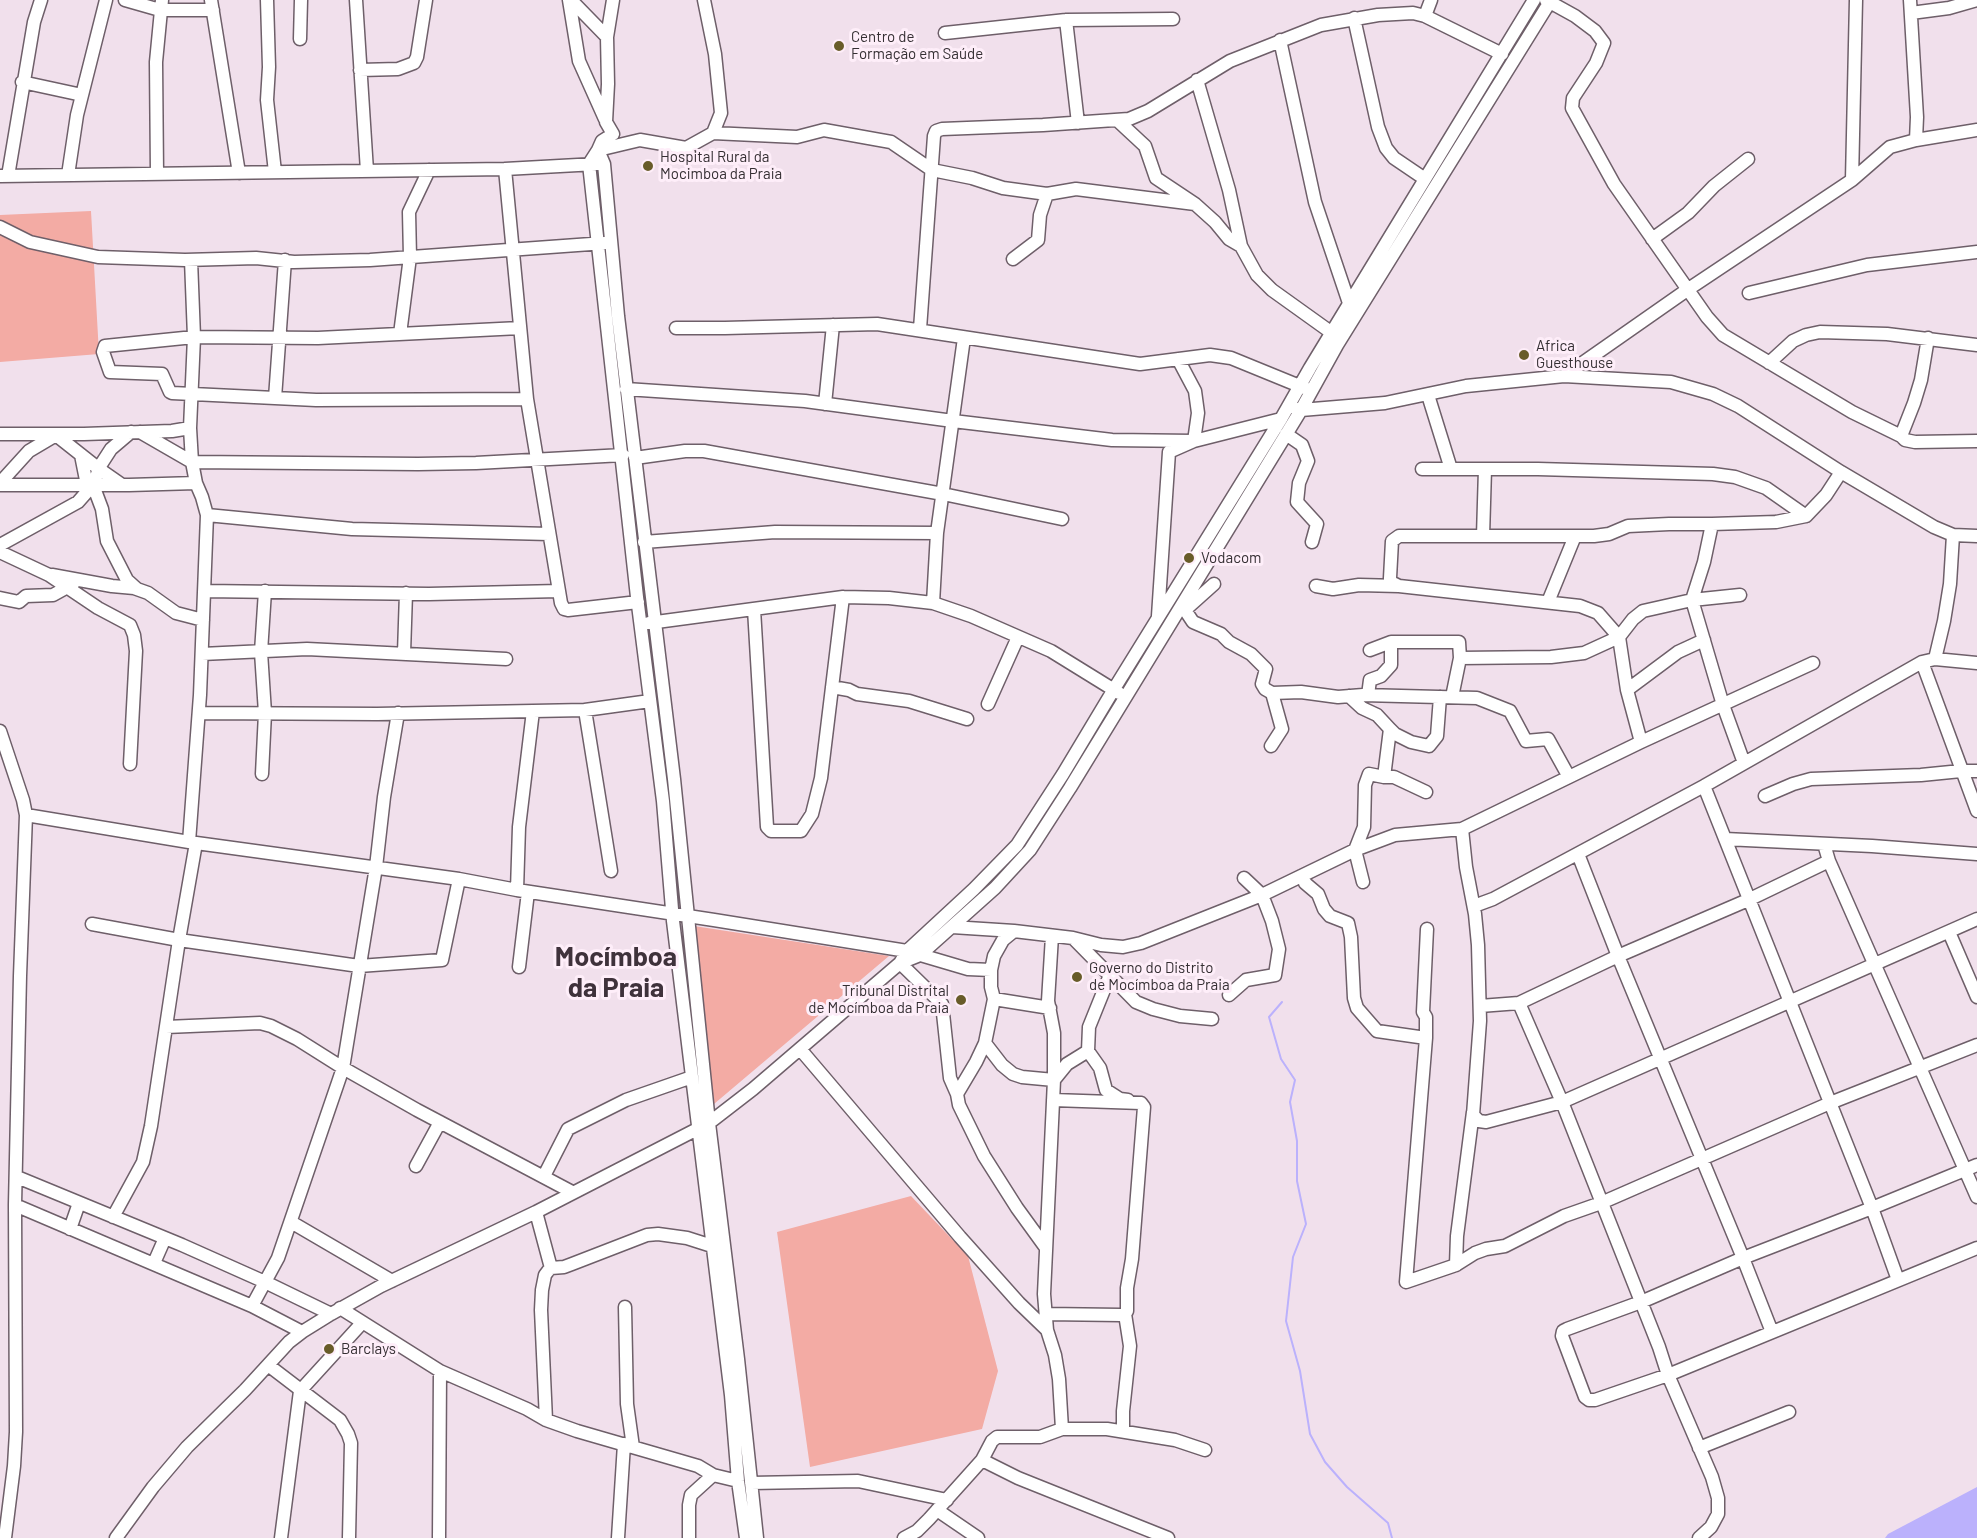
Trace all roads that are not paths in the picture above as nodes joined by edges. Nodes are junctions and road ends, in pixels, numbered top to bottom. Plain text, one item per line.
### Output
1 (41, 0) edge
2 (106, 0) edge
3 (125, 0) edge
4 (267, 0) edge
5 (301, 0) edge
6 (356, 0) edge
7 (426, 0) edge
8 (570, 0) edge
9 (613, 0) edge
10 (704, 0) edge
11 (1431, 0) edge
12 (1534, 0) edge
13 (1856, 0) edge
14 (1910, 0) edge
15 (1977, 0) edge
16 (1549, 1) edge
17 (161, 5) edge
18 (212, 5) edge
19 (1911, 13) junction
20 (1425, 16) junction
21 (1354, 18) junction
22 (1173, 19) dead end
23 (1066, 20) junction
24 (945, 33) dead end
25 (607, 37) junction
26 (300, 39) dead end
27 (1280, 40) junction
28 (1502, 54) junction
29 (360, 70) junction
30 (1197, 80) junction
31 (22, 82) junction
32 (82, 95) junction
33 (1117, 120) junction
34 (606, 122) junction
35 (1078, 123) junction
36 (1977, 130) edge
37 (713, 133) junction
38 (1916, 140) junction
39 (598, 150) junction
40 (1748, 159) dead end
41 (589, 164) junction
42 (604, 164) junction
43 (505, 169) junction
44 (429, 170) junction
45 (932, 170) junction
46 (367, 171) junction
47 (239, 172) junction
48 (275, 172) junction
49 (157, 174) junction
50 (69, 175) junction
51 (4, 176) edge
52 (1852, 180) junction
53 (1424, 188) junction
54 (1047, 194) junction
55 (1196, 204) junction
56 (0, 227) edge
57 (1652, 239) junction
58 (611, 242) junction
59 (598, 243) junction
60 (1241, 246) junction
61 (513, 248) junction
62 (1977, 252) edge
63 (410, 257) junction
64 (1013, 259) dead end
65 (191, 260) junction
66 (285, 260) junction
67 (1687, 290) junction
68 (1749, 293) dead end
69 (1349, 303) junction
70 (833, 325) junction
71 (520, 328) junction
72 (676, 328) dead end
73 (920, 329) junction
74 (1332, 333) junction
75 (400, 334) junction
76 (194, 337) junction
77 (963, 338) junction
78 (1928, 338) junction
79 (280, 339) junction
80 (1977, 345) edge
81 (1178, 359) junction
82 (1769, 363) junction
83 (1564, 376) junction
84 (627, 389) junction
85 (1306, 389) junction
86 (191, 394) junction
87 (1428, 395) junction
88 (275, 398) junction
89 (527, 399) junction
90 (825, 404) junction
91 (1295, 408) junction
92 (1281, 419) junction
93 (953, 421) junction
94 (190, 428) junction
95 (136, 432) junction
96 (0, 434) edge
97 (1286, 434) junction
98 (56, 435) junction
99 (1900, 436) junction
100 (1194, 441) junction
101 (1977, 441) edge
102 (81, 455) junction
103 (623, 455) junction
104 (635, 458) junction
105 (536, 459) junction
106 (192, 462) junction
107 (99, 469) junction
108 (1422, 469) dead end
109 (1451, 469) junction
110 (1485, 469) junction
111 (1841, 472) junction
112 (196, 483) junction
113 (0, 484) edge
114 (90, 485) junction
115 (123, 485) junction
116 (943, 494) junction
117 (207, 515) junction
118 (1806, 516) junction
119 (1062, 519) dead end
120 (1712, 524) junction
121 (937, 533) junction
122 (549, 534) junction
123 (1953, 535) junction
124 (1483, 536) junction
125 (1575, 536) junction
126 (1977, 536) edge
127 (644, 542) junction
128 (1312, 543) dead end
129 (0, 545) edge
130 (0, 552) edge
131 (49, 575) junction
132 (79, 579) junction
133 (1214, 584) dead end
134 (1316, 586) dead end
135 (1399, 586) junction
136 (68, 588) junction
137 (137, 590) junction
138 (204, 591) junction
139 (265, 591) junction
140 (559, 591) junction
141 (405, 593) junction
142 (1740, 595) dead end
143 (843, 597) junction
144 (0, 598) edge
145 (1692, 600) junction
146 (638, 602) junction
147 (1548, 602) junction
148 (933, 603) junction
149 (754, 609) junction
150 (1158, 618) junction
151 (203, 620) junction
152 (655, 622) junction
153 (641, 624) junction
154 (1018, 637) junction
155 (1618, 637) junction
156 (1704, 640) junction
157 (1391, 642) junction
158 (1370, 650) dead end
159 (261, 652) junction
160 (404, 653) junction
161 (202, 654) junction
162 (507, 658) dead end
163 (1460, 658) junction
164 (1935, 659) junction
165 (1922, 662) junction
166 (1813, 663) dead end
167 (1977, 663) edge
168 (832, 687) junction
169 (1114, 689) junction
170 (1627, 690) junction
171 (1272, 693) junction
172 (1368, 695) junction
173 (1125, 696) junction
174 (1349, 696) junction
175 (1446, 697) junction
176 (650, 701) junction
177 (988, 704) dead end
178 (1723, 705) junction
179 (585, 710) junction
180 (533, 711) junction
181 (199, 712) junction
182 (265, 713) junction
183 (398, 713) junction
184 (967, 719) dead end
185 (1390, 729) junction
186 (0, 731) edge
187 (1641, 742) junction
188 (1271, 746) dead end
189 (1744, 763) junction
190 (130, 764) dead end
191 (1961, 771) junction
192 (1977, 771) edge
193 (262, 774) dead end
194 (1384, 777) junction
195 (1569, 777) junction
196 (674, 779) junction
197 (660, 780) junction
198 (1704, 786) junction
199 (1426, 792) dead end
200 (1765, 796) dead end
201 (1977, 812) edge
202 (26, 815) junction
203 (1462, 829) junction
204 (1725, 839) junction
205 (193, 842) junction
206 (1824, 844) junction
207 (1355, 850) junction
208 (1578, 854) junction
209 (1977, 854) edge
210 (1829, 861) junction
211 (376, 867) junction
212 (611, 871) dead end
213 (1303, 875) junction
214 (1244, 878) dead end
215 (459, 879) junction
216 (1363, 882) dead end
217 (522, 891) junction
218 (1262, 896) junction
219 (1748, 900) junction
220 (1474, 906) junction
221 (672, 914) junction
222 (688, 916) junction
223 (1977, 919) edge
224 (92, 924) dead end
225 (952, 927) junction
226 (1426, 929) dead end
227 (1014, 931) junction
228 (1949, 932) junction
229 (1052, 936) junction
230 (1073, 938) junction
231 (179, 940) junction
232 (907, 951) junction
233 (920, 955) junction
234 (1618, 956) junction
235 (900, 963) junction
236 (1876, 964) junction
237 (359, 966) junction
238 (519, 967) dead end
239 (991, 970) junction
240 (1110, 975) junction
241 (1229, 995) dead end
242 (1977, 997) edge
243 (994, 999) junction
244 (1790, 1002) junction
245 (1519, 1003) junction
246 (1480, 1006) junction
247 (1050, 1008) junction
248 (1212, 1018) dead end
249 (166, 1027) junction
250 (1426, 1038) junction
251 (985, 1043) junction
252 (1977, 1044) edge
253 (800, 1049) junction
254 (1088, 1051) junction
255 (1660, 1059) junction
256 (343, 1068) junction
257 (1919, 1069) junction
258 (692, 1077) junction
259 (1054, 1080) junction
260 (957, 1094) junction
261 (1053, 1100) junction
262 (1562, 1102) junction
263 (1141, 1103) junction
264 (1830, 1103) junction
265 (1473, 1112) junction
266 (440, 1122) junction
267 (709, 1123) junction
268 (697, 1129) junction
269 (1701, 1159) junction
270 (1977, 1165) edge
271 (416, 1166) dead end
272 (1965, 1170) junction
273 (544, 1176) junction
274 (16, 1177) junction
275 (572, 1192) junction
276 (1977, 1197) edge
277 (79, 1203) junction
278 (1600, 1203) junction
279 (15, 1205) junction
280 (1872, 1209) junction
281 (536, 1212) junction
282 (114, 1217) junction
283 (291, 1222) junction
284 (70, 1229) junction
285 (165, 1238) junction
286 (715, 1238) junction
287 (1046, 1248) junction
288 (1977, 1248) edge
289 (1743, 1258) junction
290 (153, 1263) junction
291 (1456, 1265) junction
292 (551, 1268) junction
293 (1898, 1280) junction
294 (392, 1281) junction
295 (265, 1282) junction
296 (1641, 1302) junction
297 (252, 1306) junction
298 (625, 1307) dead end
299 (335, 1311) junction
300 (1046, 1314) junction
301 (1125, 1314) junction
302 (362, 1323) junction
303 (1047, 1330) junction
304 (302, 1332) junction
305 (1772, 1332) junction
306 (268, 1365) junction
307 (440, 1371) junction
308 (1668, 1375) junction
309 (300, 1391) junction
310 (1789, 1412) dead end
311 (546, 1419) junction
312 (1062, 1429) junction
313 (1123, 1431) junction
314 (628, 1446) junction
315 (1699, 1448) junction
316 (1205, 1450) dead end
317 (982, 1460) junction
318 (713, 1475) junction
319 (738, 1481) junction
320 (751, 1483) junction
321 (947, 1500) junction
322 (937, 1510) junction
323 (1140, 1533) edge
324 (5, 1538) edge
325 (116, 1538) edge
326 (281, 1538) edge
327 (349, 1538) edge
328 (439, 1538) edge
329 (618, 1538) edge
330 (688, 1538) edge
331 (755, 1538) edge
332 (904, 1538) edge
333 (978, 1538) edge
334 (1168, 1538) edge
335 (1699, 1538) edge

1 - 31 street
2 - 32 street
3 - 17 street
4 - 48 street
5 - 26 street
6 - 29 street
7 - 29 street
8 - 25 street
8 - 34 street
9 - 25 street
10 - 37 street
11 - 20 street
12 - 28 street
13 - 52 street
14 - 19 street
15 - 19 street
16 - 53 street
16 - 57 street
17 - 18 street
17 - 49 street
18 - 47 street
19 - 38 street
20 - 21 street
20 - 28 street
21 - 27 street
21 - 53 street
22 - 23 street
23 - 24 street
23 - 35 street
25 - 34 street
27 - 30 street
27 - 69 street
28 - 53 street
29 - 46 street
30 - 33 street
30 - 60 street
31 - 32 street
31 - 51 street
32 - 50 street
33 - 35 street
33 - 55 street
34 - 39 street
35 - 45 street
36 - 38 street
37 - 39 street
37 - 45 street
38 - 52 street
39 - 41 street
39 - 42 street
40 - 57 street
41 - 42 street
41 - 43 street
41 - 59 street
42 - 58 street
43 - 44 street
43 - 61 street
44 - 46 street
44 - 63 street
45 - 54 street
45 - 73 street
46 - 48 street
47 - 48 street
47 - 49 street
49 - 50 street
50 - 51 street
52 - 67 street
53 - 69 street
53 - 85 street
54 - 55 street
54 - 64 street
55 - 60 street
56 - 65 street
57 - 67 street
58 - 59 street
58 - 84 street
59 - 61 street
59 - 103 street
60 - 74 street
61 - 63 street
61 - 71 street
62 - 68 street
63 - 66 street
63 - 75 street
65 - 66 street
65 - 76 street
66 - 79 street
67 - 82 street
67 - 83 street
69 - 74 street
70 - 72 street
70 - 73 street
70 - 90 street
71 - 75 street
71 - 89 street
73 - 77 street
74 - 85 street
75 - 79 street
76 - 79 street
76 - 86 street
76 - 86 street
77 - 81 street
77 - 93 street
78 - 80 street
78 - 82 street
78 - 99 street
79 - 88 street
81 - 85 street
81 - 100 street
82 - 99 street
83 - 87 street
83 - 111 street
84 - 90 street
84 - 104 street
85 - 91 street
86 - 88 street
86 - 94 street
87 - 91 street
87 - 109 street
88 - 89 street
89 - 105 street
90 - 93 street
91 - 92 street
91 - 97 street
92 - 100 street
92 - 150 street
93 - 100 street
93 - 116 street
94 - 95 street
94 - 106 street
95 - 98 street
95 - 106 street
95 - 107 street
96 - 98 street
97 - 128 street
97 - 173 street
98 - 102 street
98 - 113 street
99 - 101 street
100 - 150 street
102 - 107 street
102 - 114 street
103 - 105 street
103 - 146 street
104 - 116 street
104 - 127 street
105 - 106 street
105 - 122 street
106 - 112 street
107 - 114 street
107 - 115 street
108 - 109 street
109 - 110 street
110 - 118 street
110 - 124 street
111 - 118 street
111 - 123 street
112 - 115 street
112 - 117 street
113 - 114 street
114 - 115 street
114 - 129 street
114 - 137 street
116 - 119 street
116 - 121 street
117 - 122 street
117 - 138 street
118 - 120 street
120 - 125 street
120 - 145 street
121 - 127 street
121 - 148 street
122 - 140 street
123 - 126 street
123 - 164 street
124 - 125 street
124 - 135 street
125 - 147 street
127 - 152 street
130 - 131 street
131 - 132 street
131 - 136 street
132 - 136 street
132 - 137 street
133 - 171 street
134 - 135 street
135 - 147 street
136 - 144 street
136 - 190 street
137 - 151 street
138 - 139 street
138 - 151 street
139 - 141 street
139 - 159 street
140 - 141 street
140 - 146 street
141 - 160 street
142 - 145 street
143 - 148 street
143 - 149 street
143 - 168 street
145 - 155 street
145 - 156 street
146 - 153 street
147 - 155 street
148 - 154 street
149 - 152 street
149 - 168 street
150 - 169 street
151 - 161 street
152 - 153 street
152 - 196 street
153 - 176 street
154 - 169 street
154 - 177 street
155 - 163 street
155 - 170 street
156 - 170 street
156 - 178 street
157 - 158 street
157 - 163 street
157 - 172 street
159 - 160 street
159 - 161 street
159 - 182 street
160 - 162 street
161 - 181 street
163 - 175 street
164 - 165 street
164 - 167 street
165 - 189 street
165 - 191 street
166 - 178 street
168 - 184 street
169 - 173 street
169 - 232 street
170 - 187 street
171 - 174 street
171 - 188 street
172 - 174 street
172 - 175 street
173 - 225 street
174 - 185 street
175 - 185 street
175 - 195 street
176 - 179 street
176 - 197 street
178 - 187 street
178 - 189 street
179 - 180 street
179 - 212 street
180 - 183 street
180 - 217 street
181 - 182 street
181 - 205 street
182 - 183 street
182 - 193 street
183 - 211 street
185 - 194 street
186 - 202 street
187 - 195 street
189 - 198 street
191 - 192 street
191 - 200 street
191 - 201 street
194 - 199 street
194 - 207 street
195 - 203 street
196 - 197 street
196 - 222 street
197 - 221 street
198 - 204 street
198 - 208 street
202 - 205 street
202 - 274 street
203 - 207 street
203 - 220 street
204 - 206 street
204 - 219 street
205 - 211 street
205 - 231 street
206 - 209 street
206 - 210 street
207 - 213 street
207 - 216 street
208 - 220 street
208 - 234 street
210 - 219 street
210 - 236 street
211 - 215 street
211 - 237 street
213 - 218 street
213 - 250 street
214 - 218 street
215 - 217 street
215 - 237 street
217 - 221 street
217 - 238 street
218 - 230 street
218 - 241 street
219 - 234 street
219 - 244 street
220 - 246 street
221 - 222 street
221 - 258 street
222 - 232 street
222 - 267 street
223 - 228 street
224 - 231 street
225 - 227 street
225 - 233 street
226 - 250 street
227 - 229 street
227 - 239 street
228 - 236 street
228 - 242 street
229 - 230 street
229 - 247 street
230 - 240 street
231 - 237 street
231 - 249 street
232 - 233 street
232 - 235 street
233 - 235 street
233 - 239 street
234 - 245 street
234 - 255 street
235 - 253 street
235 - 260 street
236 - 244 street
236 - 257 street
237 - 256 street
239 - 243 street
240 - 248 street
240 - 254 street
243 - 247 street
243 - 251 street
244 - 255 street
244 - 264 street
245 - 246 street
245 - 262 street
246 - 265 street
247 - 259 street
249 - 256 street
249 - 282 street
250 - 291 street
251 - 259 street
251 - 260 street
252 - 257 street
253 - 267 street
253 - 303 street
254 - 259 street
254 - 263 street
255 - 262 street
255 - 269 street
256 - 266 street
256 - 283 street
257 - 264 street
257 - 272 street
258 - 268 street
258 - 273 street
259 - 261 street
260 - 287 street
261 - 263 street
261 - 287 street
262 - 265 street
262 - 278 street
263 - 301 street
264 - 269 street
264 - 280 street
265 - 291 street
266 - 271 street
266 - 273 street
267 - 268 street
267 - 286 street
268 - 275 street
268 - 286 street
269 - 278 street
269 - 289 street
270 - 272 street
272 - 276 street
272 - 280 street
273 - 275 street
274 - 277 street
274 - 279 street
275 - 281 street
277 - 282 street
277 - 284 street
278 - 291 street
278 - 296 street
279 - 284 street
279 - 324 street
280 - 289 street
280 - 293 street
281 - 292 street
281 - 294 street
282 - 285 street
283 - 294 street
283 - 295 street
284 - 290 street
285 - 290 street
285 - 295 street
286 - 292 street
286 - 319 street
286 - 320 street
287 - 300 street
288 - 293 street
289 - 296 street
289 - 305 street
290 - 297 street
292 - 311 street
293 - 305 street
294 - 299 street
295 - 297 street
295 - 299 street
296 - 308 street
296 - 308 street
297 - 304 street
298 - 314 street
299 - 302 street
299 - 304 street
300 - 301 street
300 - 303 street
301 - 313 street
302 - 307 street
302 - 309 street
303 - 312 street
304 - 306 street
305 - 308 street
306 - 309 street
306 - 325 street
307 - 311 street
307 - 328 street
308 - 315 street
309 - 326 street
309 - 327 street
310 - 315 street
311 - 314 street
312 - 313 street
312 - 317 street
313 - 316 street
314 - 318 street
314 - 329 street
315 - 335 street
317 - 321 street
317 - 323 street
318 - 319 street
318 - 330 street
319 - 331 street
320 - 321 street
320 - 331 street
321 - 322 street
322 - 332 street
322 - 333 street
323 - 334 street

